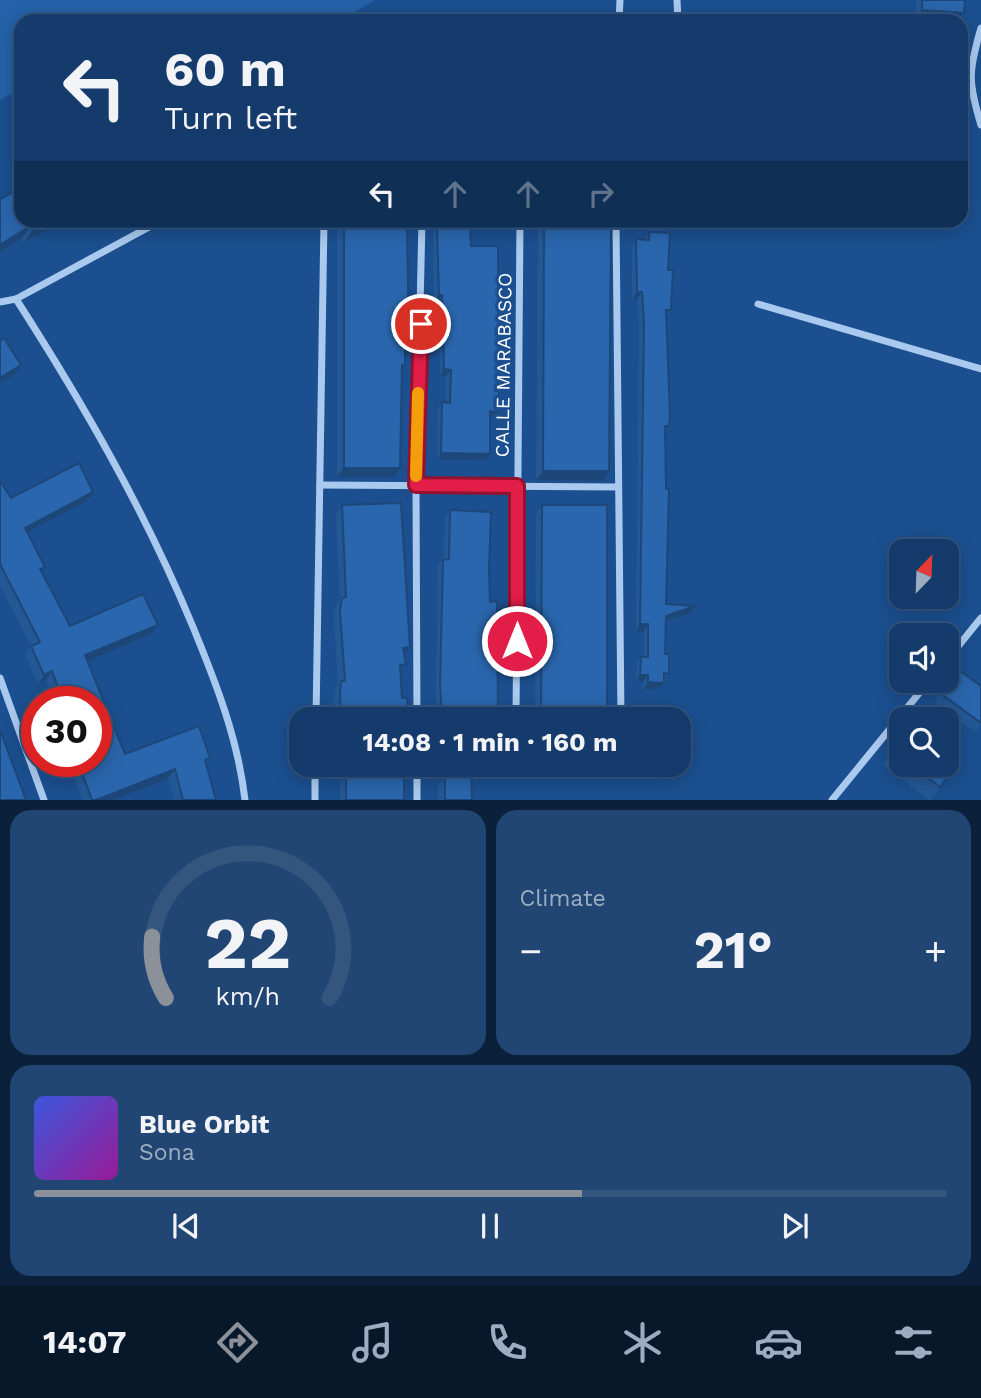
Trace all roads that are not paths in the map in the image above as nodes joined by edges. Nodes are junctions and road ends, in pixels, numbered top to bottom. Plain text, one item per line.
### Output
1 (981, 28) edge
2 (970, 67) joint
3 (981, 125) edge
4 (147, 228) edge
5 (324, 228) edge
6 (422, 228) edge
7 (520, 228) edge
8 (616, 228) edge
9 (16, 299) junction
10 (0, 302) edge
11 (758, 304) dead end
12 (981, 369) edge
13 (320, 485) junction
14 (416, 485) junction
15 (517, 486) junction
16 (618, 486) junction
17 (981, 618) edge
18 (959, 645) edge
19 (0, 678) edge
20 (919, 693) edge
21 (316, 707) edge
22 (416, 707) edge
23 (516, 707) edge
24 (621, 707) edge
25 (315, 777) edge
26 (417, 777) edge
27 (44, 800) edge
28 (245, 800) edge
29 (315, 800) edge
30 (417, 800) edge
31 (832, 800) edge

1 - 2 street
2 - 3 street
4 - 9 street
5 - 13 street
6 - 14 street
7 - 15 street, CALLE MARABASCO
8 - 16 street
9 - 10 street
9 - 28 street
11 - 12 street
13 - 14 street
13 - 21 street
14 - 15 street
14 - 22 street
15 - 16 street
15 - 23 street, CALLE MARABASCO
16 - 24 street
17 - 18 street
19 - 27 street
20 - 31 street
25 - 29 street
26 - 30 street

